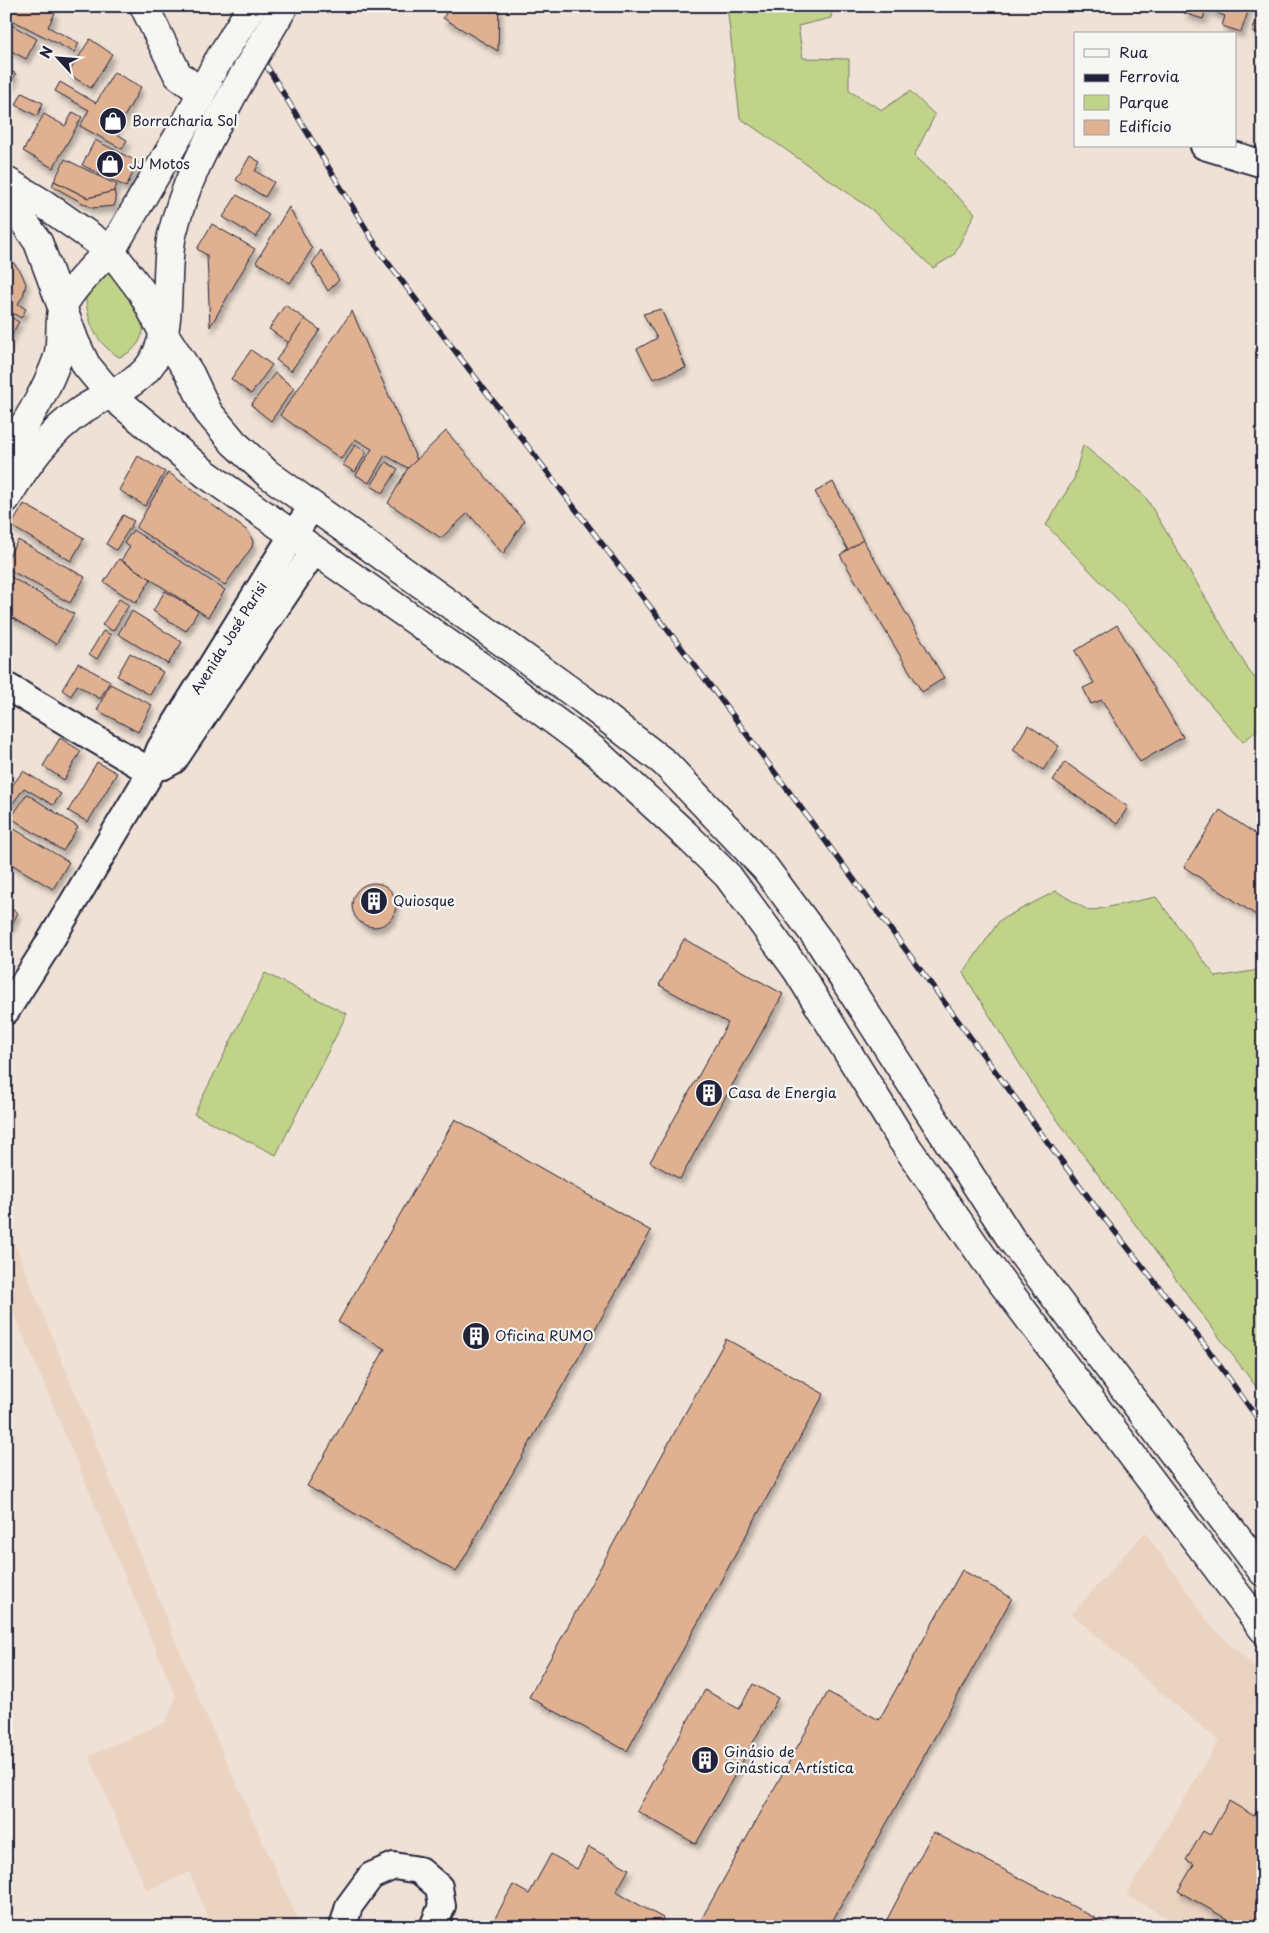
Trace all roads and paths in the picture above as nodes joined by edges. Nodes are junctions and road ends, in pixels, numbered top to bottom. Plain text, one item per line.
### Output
1 (144, 6) edge
2 (252, 6) edge
3 (284, 6) edge
4 (201, 92) junction
5 (1211, 148) edge
6 (1263, 164) edge
7 (6, 181) edge
8 (6, 206) edge
9 (111, 251) junction
10 (63, 306) junction
11 (164, 334) junction
12 (111, 395) junction
13 (6, 455) edge
14 (6, 499) edge
15 (313, 506) junction
16 (292, 536) junction
17 (314, 551) junction
18 (6, 686) edge
19 (151, 772) junction
20 (6, 1011) edge
21 (1263, 1572) edge
22 (1263, 1629) edge
23 (343, 1927) edge
24 (433, 1927) edge

1 - 4 main road
2 - 4 main road, bridge
3 - 11 main road, bridge
4 - 9 main road
5 - 6 street
7 - 9 main road
8 - 10 main road
9 - 10 main road
9 - 11 main road
10 - 12 main road
10 - 13 main road
11 - 12 main road
11 - 15 main road
12 - 14 main road
12 - 16 main road
15 - 16 street, Avenida José Parisi
15 - 21 main road
16 - 17 main road
16 - 19 street, Avenida José Parisi
17 - 19 street, Avenida José Parisi
17 - 22 main road
18 - 19 street
19 - 20 street, Avenida José Parisi
23 - 24 street

